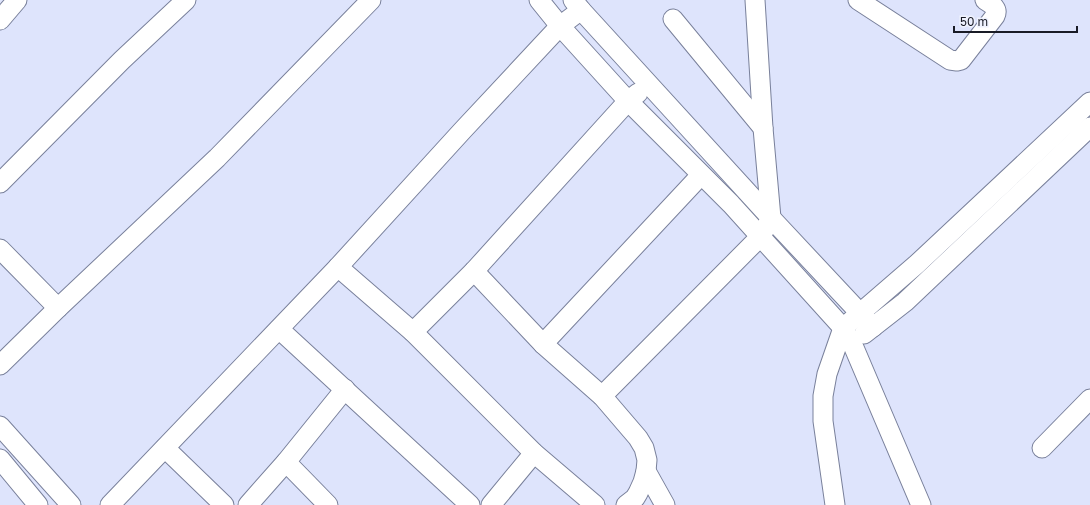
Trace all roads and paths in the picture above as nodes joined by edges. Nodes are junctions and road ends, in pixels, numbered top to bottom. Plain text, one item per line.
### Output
1 (17, 0) edge
2 (186, 0) edge
3 (371, 0) edge
4 (539, 0) edge
5 (755, 0) edge
6 (858, 0) edge
7 (985, 0) edge
8 (577, 5) edge
9 (673, 19) dead end
10 (0, 20) edge
11 (560, 26) junction
12 (649, 84) junction
13 (628, 101) junction
14 (1090, 102) edge
15 (1090, 127) edge
16 (763, 128) junction
17 (701, 174) junction
18 (0, 183) edge
19 (771, 218) junction
20 (761, 236) junction
21 (0, 249) edge
22 (338, 268) junction
23 (474, 271) junction
24 (58, 308) junction
25 (861, 313) junction
26 (874, 327) junction
27 (279, 329) junction
28 (413, 332) junction
29 (848, 336) junction
30 (544, 344) junction
31 (0, 365) edge
32 (345, 389) junction
33 (602, 396) junction
34 (1090, 399) edge
35 (0, 426) edge
36 (165, 448) junction
37 (1042, 448) dead end
38 (534, 453) junction
39 (0, 459) edge
40 (286, 462) junction
41 (646, 472) junction
42 (38, 505) edge
43 (71, 505) edge
44 (110, 505) edge
45 (224, 505) edge
46 (248, 505) edge
47 (328, 505) edge
48 (470, 505) edge
49 (491, 505) edge
50 (595, 505) edge
51 (626, 505) edge
52 (665, 505) edge
53 (835, 505) edge
54 (921, 505) edge

1 - 10 street
2 - 18 street
3 - 24 street
4 - 11 street
5 - 16 street
6 - 7 street
8 - 11 street
8 - 12 street
9 - 16 street
11 - 13 street
11 - 22 street
12 - 13 street
12 - 19 street
13 - 17 street
13 - 23 street
14 - 25 street
15 - 26 street
16 - 19 street
17 - 20 street
17 - 30 street
19 - 20 street
19 - 25 street
20 - 29 street
20 - 33 street
21 - 24 street
22 - 27 street
22 - 28 street
23 - 28 street
23 - 30 street
24 - 31 street
25 - 26 street
25 - 29 street
26 - 29 street
27 - 32 street
27 - 36 street
28 - 38 street
29 - 53 street
29 - 54 street
30 - 33 street
32 - 40 street
32 - 48 street
33 - 41 street
34 - 37 street
35 - 43 street
36 - 44 street
36 - 45 street
38 - 49 street
38 - 50 street
39 - 42 street
40 - 46 street
40 - 47 street
41 - 51 street
41 - 52 street

